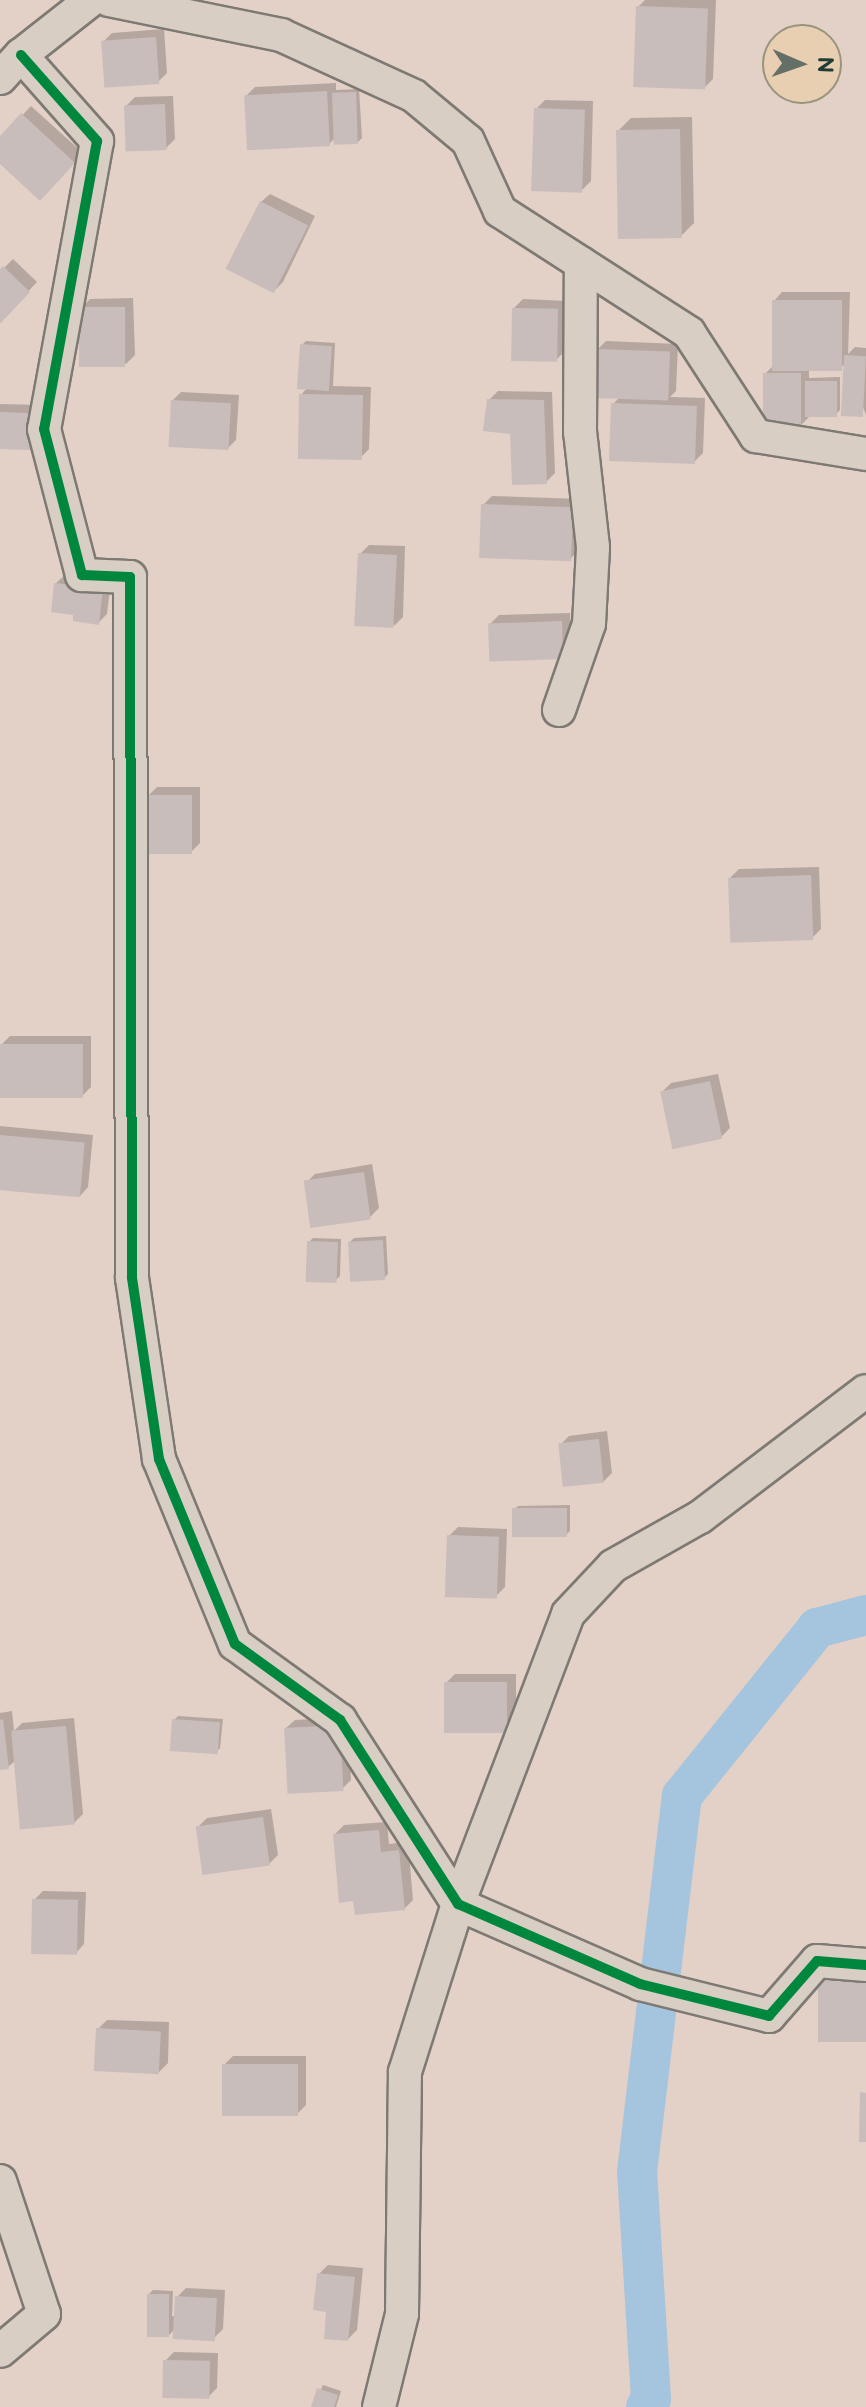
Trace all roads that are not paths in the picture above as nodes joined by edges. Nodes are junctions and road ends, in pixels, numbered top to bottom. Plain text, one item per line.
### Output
1 (91, 0) edge
2 (109, 0) edge
3 (10, 66) edge
4 (581, 263) junction
5 (866, 454) edge
6 (559, 710) dead end
7 (866, 1391) edge
8 (458, 1904) junction
9 (866, 1965) edge
10 (0, 2181) edge
11 (0, 2351) edge
12 (379, 2407) edge

1 - 3 street
2 - 4 street
3 - 8 street
4 - 5 street
4 - 6 street
7 - 8 street
8 - 9 street
8 - 12 street
10 - 11 street

